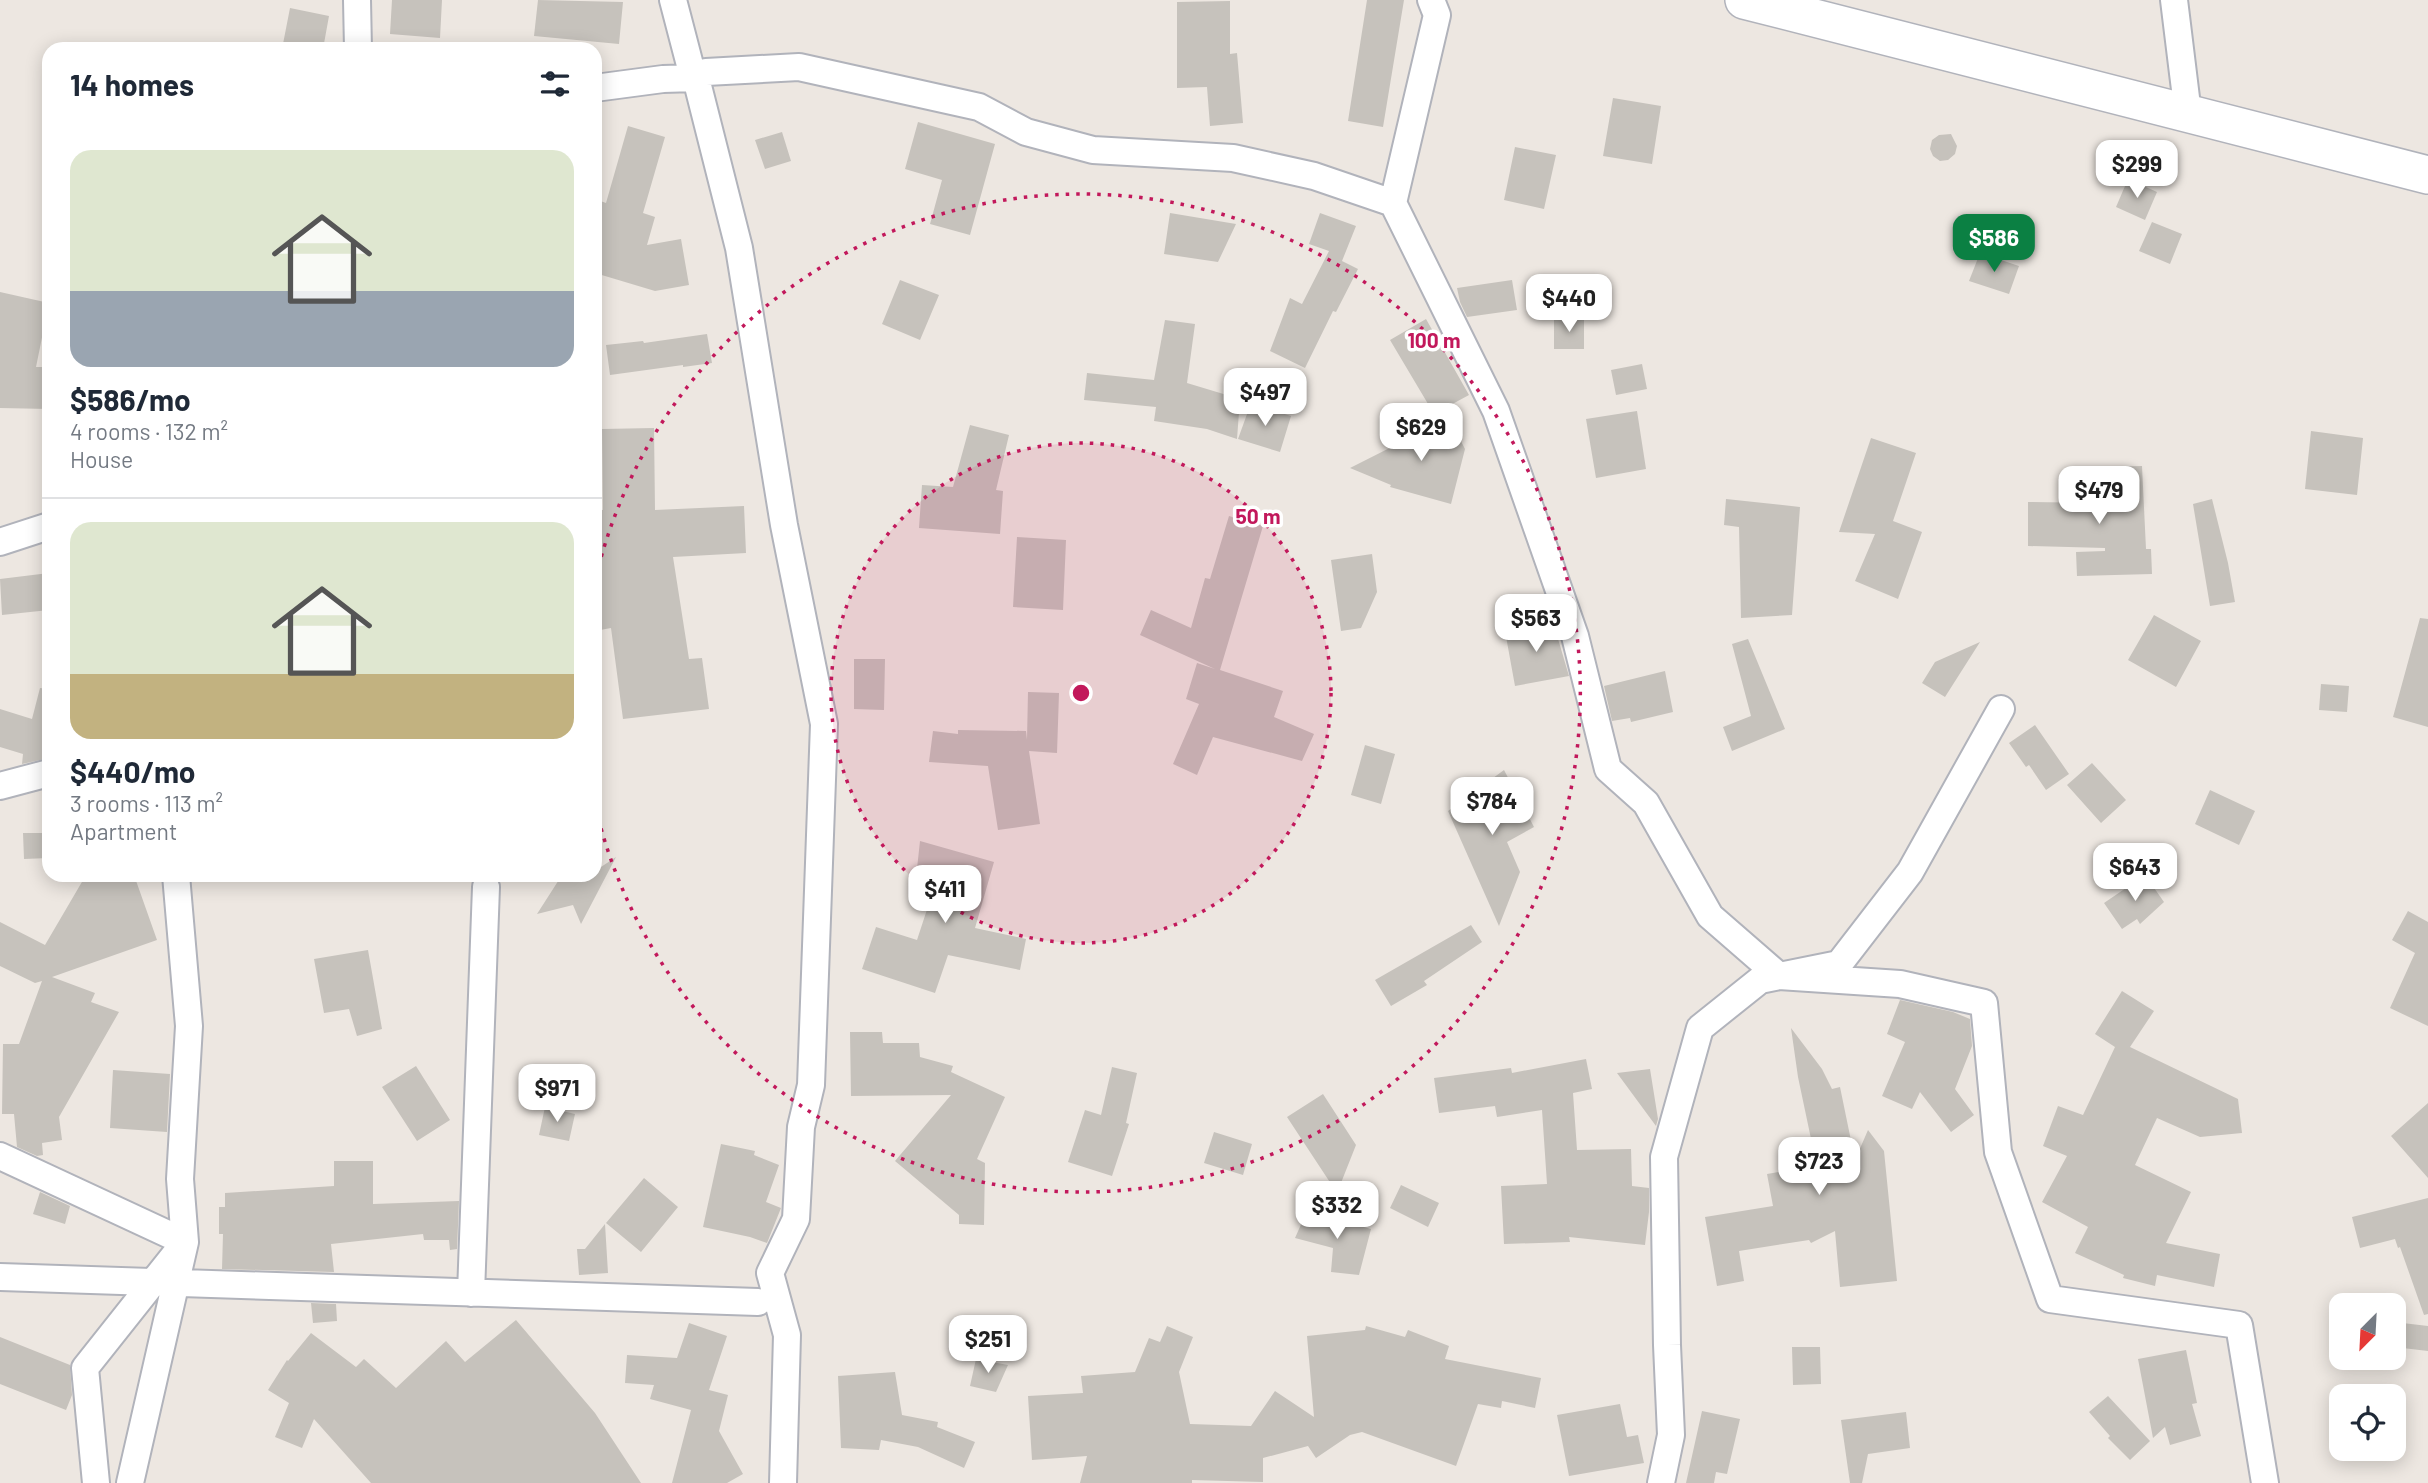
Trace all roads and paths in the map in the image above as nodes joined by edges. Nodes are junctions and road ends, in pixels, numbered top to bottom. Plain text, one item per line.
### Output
1 (357, 0) edge
2 (673, 0) edge
3 (1431, 0) edge
4 (1744, 0) edge
5 (2174, 0) edge
6 (358, 42) edge
7 (696, 78) junction
8 (602, 87) edge
9 (2188, 114) junction
10 (2428, 175) edge
11 (1393, 203) junction
12 (42, 528) edge
13 (0, 542) edge
14 (2001, 709) dead end
15 (42, 775) edge
16 (0, 786) edge
17 (177, 882) edge
18 (486, 887) dead end
19 (1779, 975) junction
20 (0, 1156) edge
21 (185, 1242) junction
22 (0, 1277) edge
23 (471, 1293) junction
24 (758, 1302) dead end
25 (96, 1483) edge
26 (130, 1483) edge
27 (783, 1483) edge
28 (1661, 1483) edge
29 (2265, 1483) edge

1 - 6 street
2 - 7 street
3 - 11 street
4 - 9 street
5 - 9 street
7 - 8 street
7 - 11 street
7 - 27 street
9 - 10 street
11 - 19 street
12 - 13 street
14 - 19 street
15 - 16 street
17 - 21 street
18 - 23 street
19 - 28 street
19 - 29 street
20 - 21 street
21 - 25 street
21 - 26 street
22 - 23 street
23 - 24 street

